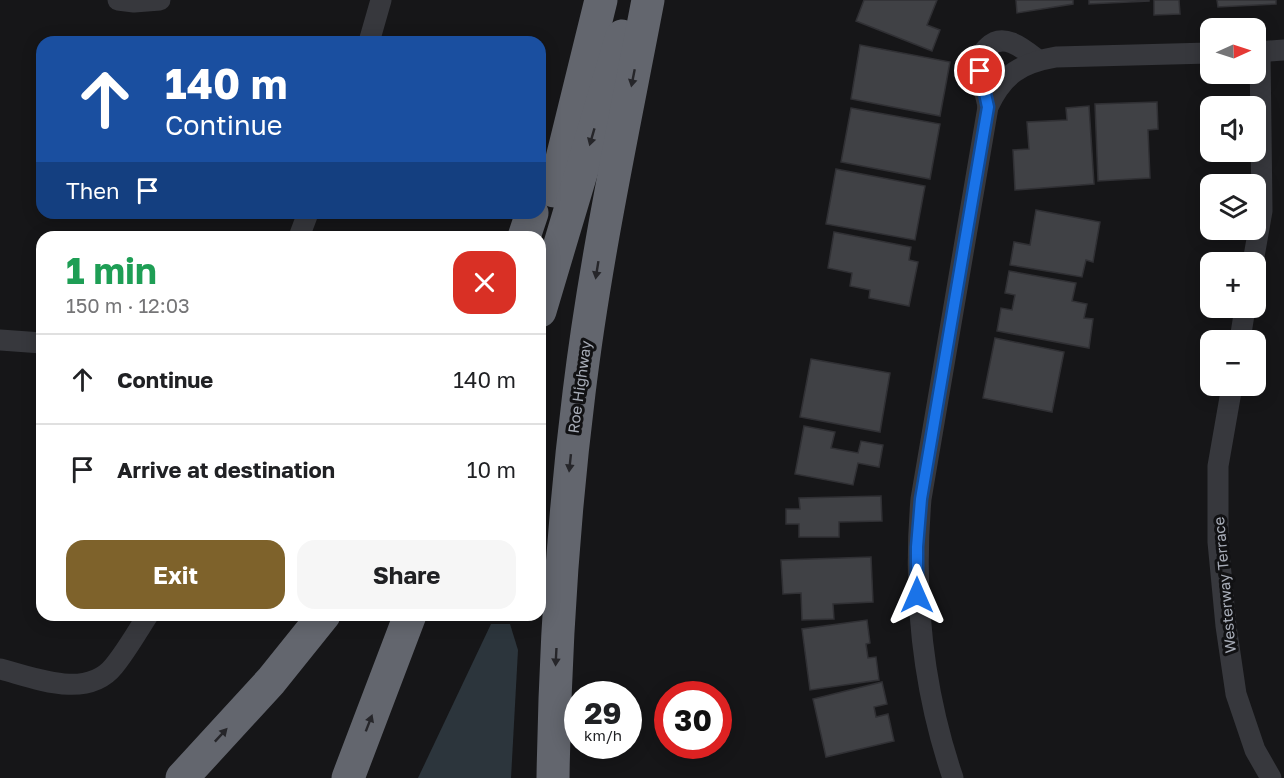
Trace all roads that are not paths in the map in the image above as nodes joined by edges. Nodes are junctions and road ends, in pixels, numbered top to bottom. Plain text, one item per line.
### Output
1 (118, 0) edge
2 (160, 0) edge
3 (381, 0) edge
4 (600, 0) edge
5 (632, 0) edge
6 (648, 0) edge
7 (371, 36) edge
8 (1284, 50) edge
9 (1266, 51) edge
10 (1200, 53) edge
11 (1038, 60) junction
12 (1259, 84) edge
13 (988, 107) junction
14 (546, 169) edge
15 (546, 218) edge
16 (1255, 252) edge
17 (546, 291) edge
18 (0, 340) edge
19 (36, 343) edge
20 (1230, 396) edge
21 (144, 621) edge
22 (319, 621) edge
23 (408, 621) edge
24 (431, 621) edge
25 (0, 669) edge
26 (182, 778) edge
27 (348, 778) edge
28 (371, 778) edge
29 (553, 778) edge
30 (953, 778) edge
31 (1271, 778) edge

1 - 2 street
3 - 7 street
4 - 14 highway
4 - 15 highway
5 -> 17 highway
6 -> 29 highway, Roe Highway
8 - 9 street
10 - 11 street
11 - 13 street
11 - 13 street
12 - 16 street
13 - 30 street
18 - 19 street
20 - 31 street, Westerway Terrace
21 - 25 street
26 -> 22 highway
27 -> 23 highway
24 - 28 highway

